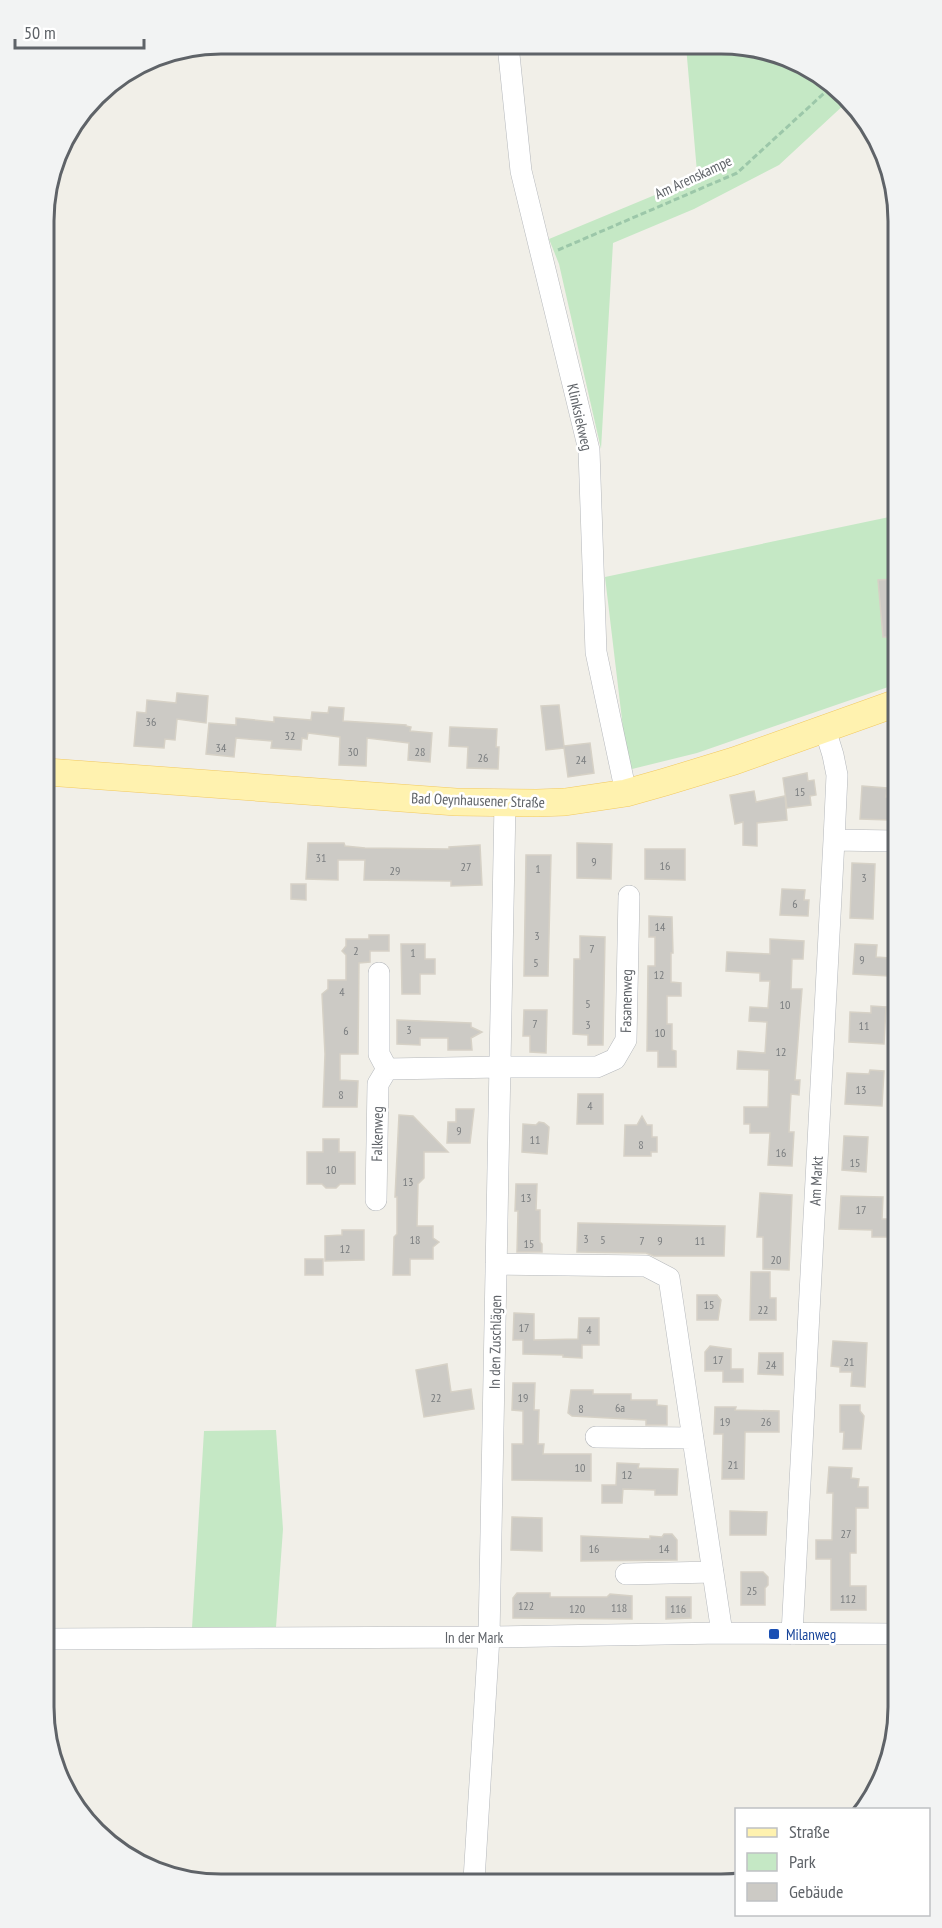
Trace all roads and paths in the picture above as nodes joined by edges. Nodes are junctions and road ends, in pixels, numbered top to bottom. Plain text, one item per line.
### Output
1 (509, 54) edge
2 (826, 91) edge
3 (542, 257) junction
4 (888, 706) edge
5 (825, 729) junction
6 (54, 773) edge
7 (626, 793) junction
8 (505, 804) junction
9 (834, 840) junction
10 (888, 841) edge
11 (629, 896) dead end
12 (379, 973) dead end
13 (501, 1067) junction
14 (387, 1070) junction
15 (376, 1200) dead end
16 (496, 1264) junction
17 (596, 1437) dead end
18 (693, 1438) junction
19 (713, 1572) junction
20 (626, 1574) dead end
21 (722, 1633) junction
22 (792, 1634) junction
23 (888, 1635) edge
24 (489, 1637) junction
25 (54, 1638) edge
26 (474, 1874) edge

1 - 3 street, Klinksiekweg
2 - 3 path, Am Arenskampe
3 - 7 street, Klinksiekweg
4 - 5 main road, Bad Oeynhausener Straße
5 - 7 main road, Bad Oeynhausener Straße
5 - 9 street, Am Markt
6 - 8 main road, Bad Oeynhausener Straße
7 - 8 main road, Bad Oeynhausener Straße
8 - 13 street, In den Zuschlägen
9 - 10 street
9 - 22 street, Am Markt
11 - 13 street, Fasanenweg
12 - 14 street
13 - 14 street
13 - 16 street, In den Zuschlägen
14 - 15 street, Falkenweg
16 - 18 street
16 - 24 street, In den Zuschlägen
17 - 18 street
18 - 19 street
19 - 20 street
19 - 21 street
21 - 22 street, In der Mark
21 - 24 street, In der Mark
22 - 23 street, In der Mark
24 - 25 street, In der Mark
24 - 26 street, In den Zuschlägen

